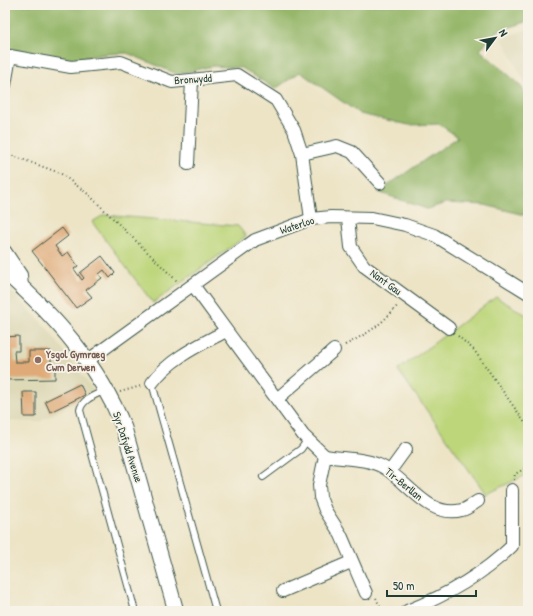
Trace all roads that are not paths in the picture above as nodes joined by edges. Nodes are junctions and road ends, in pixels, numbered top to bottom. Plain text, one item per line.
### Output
1 (192, 80) junction
2 (5, 85) edge
3 (302, 154) junction
4 (188, 164) dead end
5 (380, 183) dead end
6 (348, 218) junction
7 (311, 219) junction
8 (5, 251) edge
9 (5, 272) edge
10 (22, 288) junction
11 (189, 288) junction
12 (528, 293) edge
13 (449, 328) road end
14 (226, 331) junction
15 (334, 350) road end
16 (87, 361) junction
17 (152, 382) joint
18 (108, 394) junction
19 (276, 399) junction
20 (308, 439) junction
21 (406, 449) dead end
22 (325, 456) junction
23 (390, 471) junction
24 (263, 476) dead end
25 (512, 490) road end
26 (478, 501) dead end
27 (351, 562) junction
28 (283, 591) dead end
29 (366, 594) dead end
30 (135, 611) edge
31 (176, 611) edge
32 (216, 611) edge
33 (407, 611) edge

1 - 2 street, Bronwydd
1 - 3 street, Bronwydd
1 - 4 street
3 - 5 street
3 - 7 street, Bronwydd
6 - 7 street, Waterloo
6 - 12 street, Waterloo
6 - 13 street, Nant Gau
7 - 11 street, Waterloo
8 - 10 street
9 - 10 street, Syr Dafydd Avenue
10 - 16 street, Syr Dafydd Avenue
11 - 14 street
11 - 16 street, Waterloo
14 - 17 street
14 - 19 street
15 - 19 street
16 - 18 street, Syr Dafydd Avenue
17 - 32 lane
18 - 30 lane
18 - 31 street, Syr Dafydd Avenue
19 - 20 street
20 - 22 street
20 - 24 lane
21 - 23 street
22 - 23 street, Tir-Berllan
22 - 27 street
23 - 26 street, Tir-Berllan
25 - 33 street
27 - 28 street
27 - 29 street

